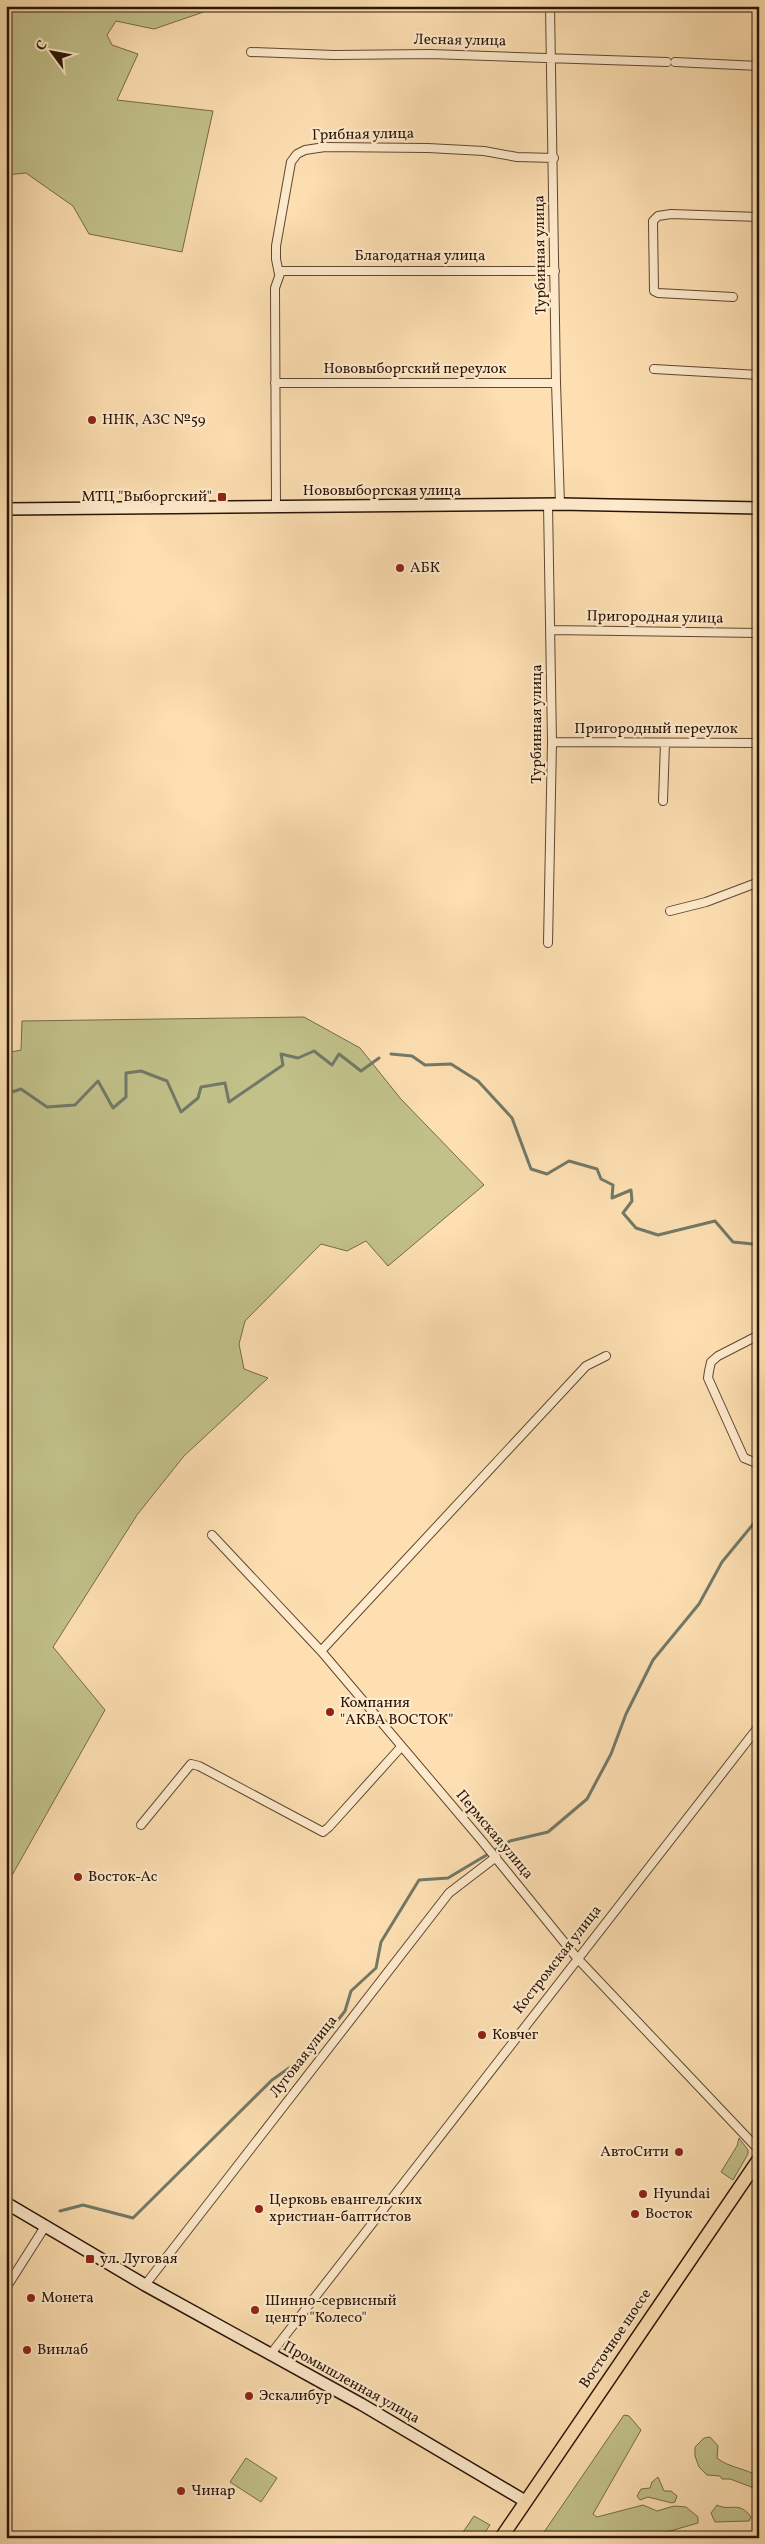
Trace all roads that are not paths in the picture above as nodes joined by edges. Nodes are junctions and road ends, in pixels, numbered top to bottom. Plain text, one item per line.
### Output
1 (550, 6) edge
2 (251, 52) dead end
3 (551, 57) junction
4 (759, 66) edge
5 (554, 158) junction
6 (759, 217) edge
7 (555, 270) junction
8 (282, 272) junction
9 (733, 297) dead end
10 (654, 369) dead end
11 (759, 375) edge
12 (275, 383) junction
13 (556, 383) junction
14 (548, 504) junction
15 (560, 504) junction
16 (276, 506) junction
17 (759, 508) edge
18 (6, 509) edge
19 (551, 630) junction
20 (759, 633) edge
21 (552, 742) junction
22 (665, 742) junction
23 (759, 744) edge
24 (663, 801) dead end
25 (759, 882) edge
26 (670, 911) dead end
27 (548, 943) dead end
28 (759, 1335) edge
29 (606, 1356) dead end
30 (759, 1464) edge
31 (212, 1535) dead end
32 (321, 1651) junction
33 (759, 1726) edge
34 (401, 1747) junction
35 (140, 1825) dead end
36 (496, 1857) junction
37 (577, 1958) junction
38 (759, 2150) edge
39 (759, 2160) edge
40 (6, 2203) edge
41 (46, 2225) junction
42 (145, 2285) junction
43 (6, 2288) edge
44 (270, 2355) junction
45 (525, 2501) junction
46 (501, 2538) edge

1 - 3 street, Турбинная улица
2 - 3 street, Лесная улица
3 - 4 street, Лесная улица
3 - 5 street, Турбинная улица
5 - 7 street, Турбинная улица
5 - 8 street, Грибная улица
6 - 9 street
7 - 8 street, Благодатная улица
7 - 13 street, Турбинная улица
8 - 12 street, Грибная улица
10 - 11 street
12 - 13 street, Нововыборгский переулок
12 - 16 street, Грибная улица
13 - 15 street, Турбинная улица
14 - 15 street, Нововыборгская улица
14 - 16 street, Нововыборгская улица
14 - 19 street, Турбинная улица
15 - 17 street, Нововыборгская улица
16 - 18 street, Нововыборгская улица
19 - 20 street, Пригородная улица
19 - 21 street, Турбинная улица
21 - 22 street, Пригородный переулок
21 - 27 street, Турбинная улица
22 - 23 street, Пригородный переулок
22 - 24 street
25 - 26 street
28 - 30 street
29 - 32 street
31 - 32 street, Пермская улица
32 - 34 street, Пермская улица
33 - 37 street, Костромская улица
34 - 35 street
34 - 36 street, Пермская улица
36 - 37 street, Пермская улица
36 - 42 street, Луговая улица
37 - 38 street, Пермская улица
37 - 44 street, Костромская улица
39 - 45 main road, Восточное шоссе
40 - 41 street, Промышленная улица
41 - 42 street, Промышленная улица
41 - 43 street
42 - 44 street, Промышленная улица
44 - 45 street, Промышленная улица
45 - 46 main road, Восточное шоссе

